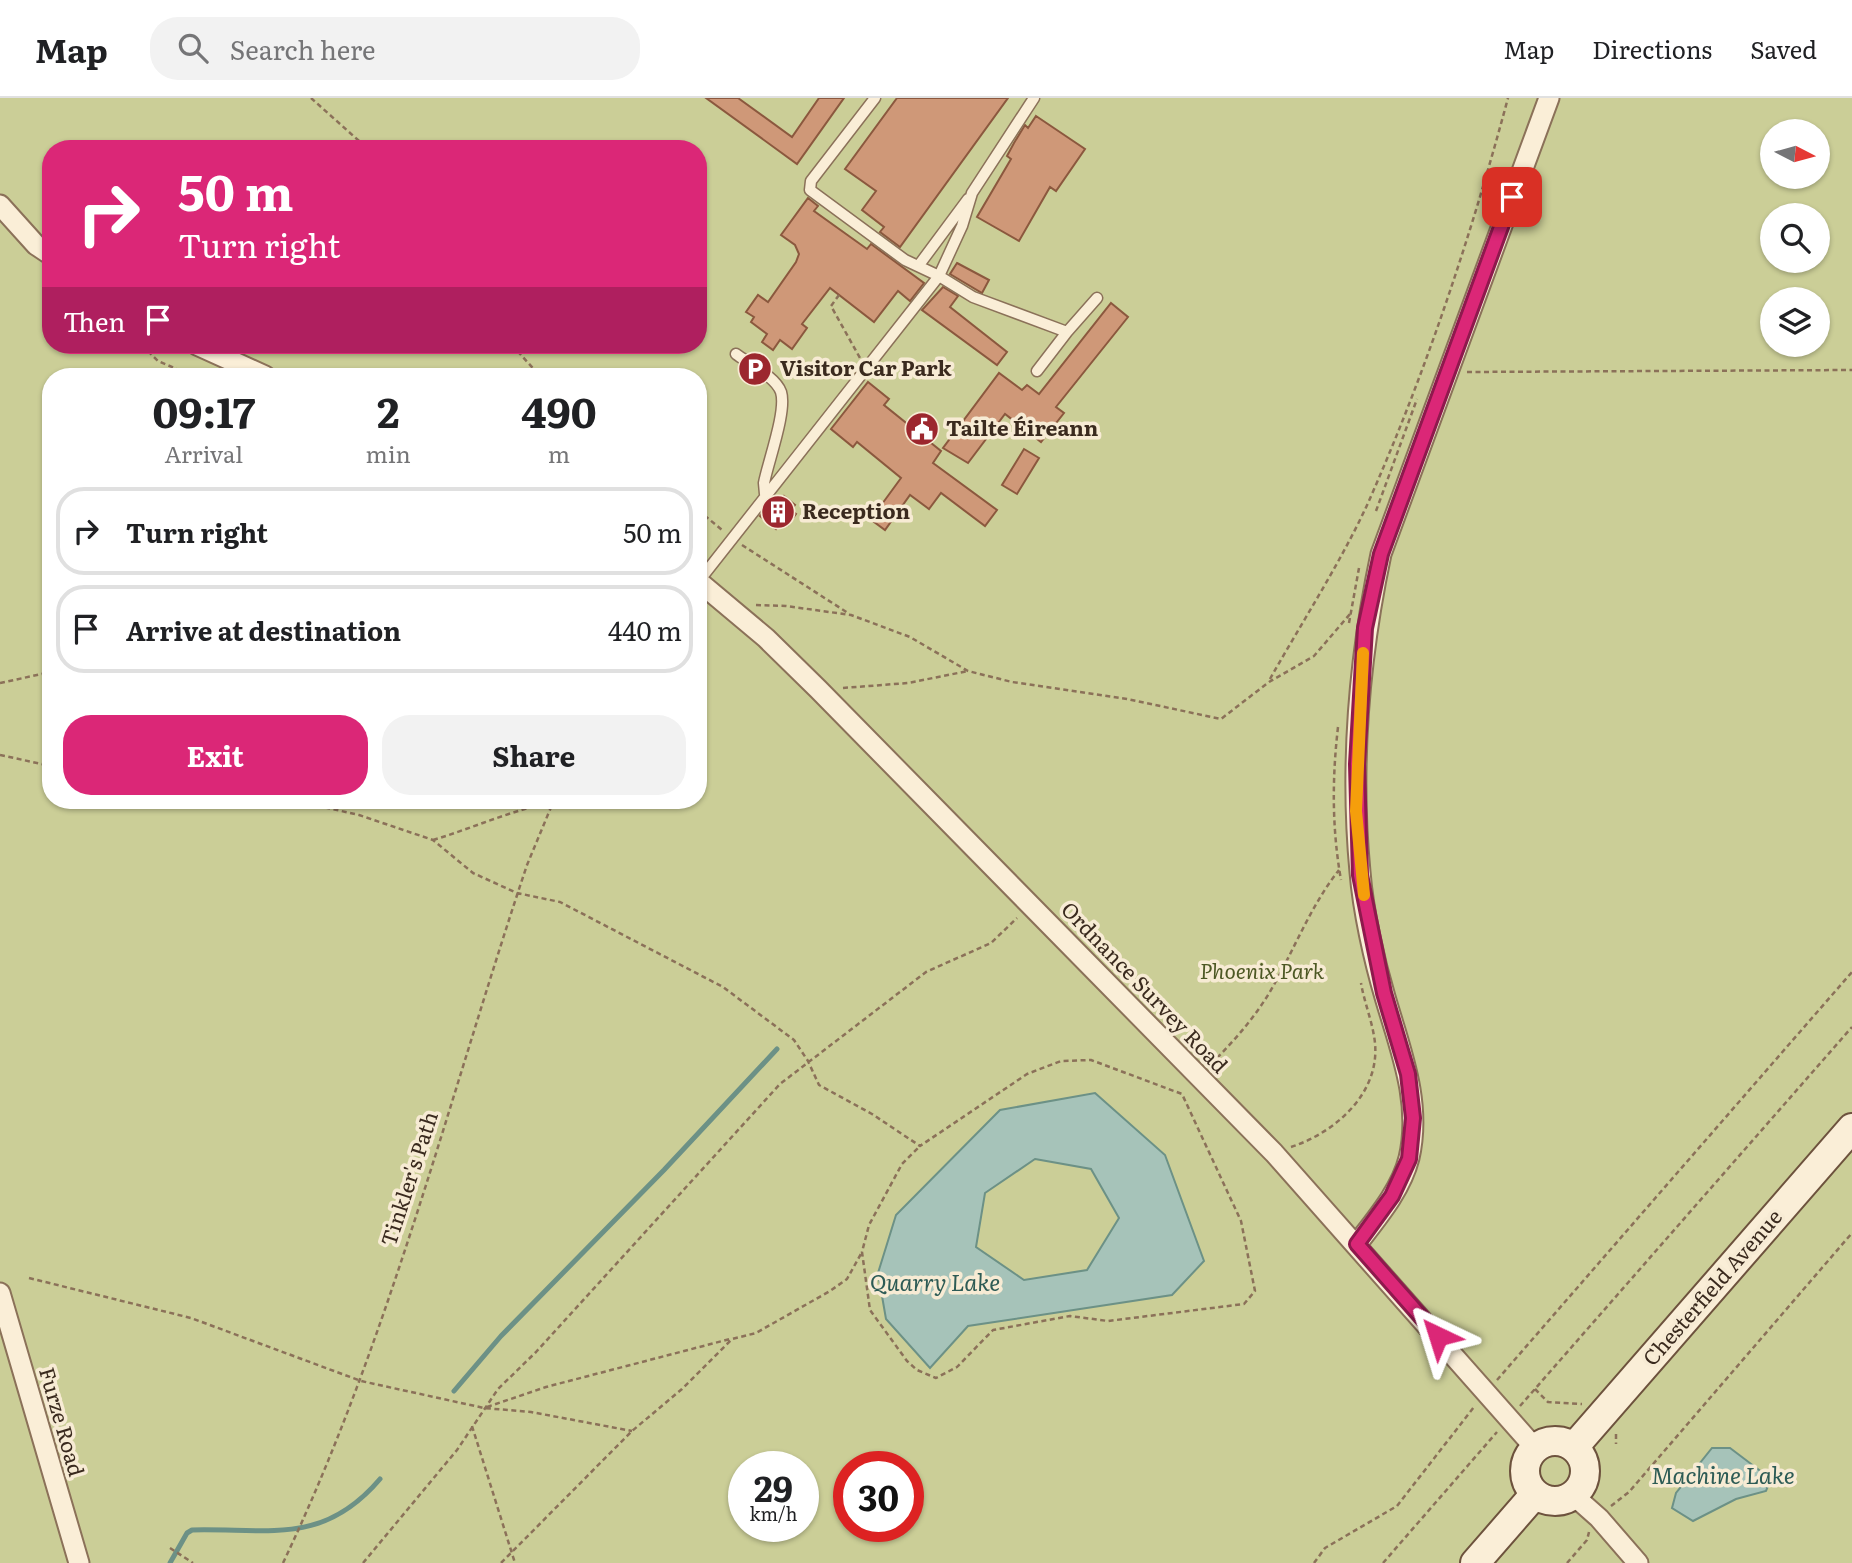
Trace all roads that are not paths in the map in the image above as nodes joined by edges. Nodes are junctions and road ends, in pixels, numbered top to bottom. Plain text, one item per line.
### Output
1 (874, 98) edge
2 (1034, 98) edge
3 (1549, 98) edge
4 (972, 193) junction
5 (0, 205) edge
6 (42, 249) edge
7 (919, 265) junction
8 (939, 276) junction
9 (1097, 298) dead end
10 (1067, 331) junction
11 (217, 354) edge
12 (736, 354) dead end
13 (247, 368) edge
14 (1037, 371) dead end
15 (765, 495) junction
16 (707, 569) edge
17 (707, 589) edge
18 (1852, 1128) edge
19 (1357, 1244) junction
20 (0, 1293) edge
21 (1574, 1447) junction
22 (1535, 1448) junction
23 (1535, 1494) junction
24 (1573, 1495) junction
25 (79, 1563) edge
26 (1475, 1563) edge
27 (1638, 1563) edge

1 - 7 lane
2 - 4 lane
3 - 19 street
4 - 7 lane
4 - 8 lane
5 - 6 street
7 - 8 lane
8 - 10 lane
8 - 15 lane
9 - 10 lane
10 - 14 lane
11 - 13 street
12 - 15 lane
15 - 16 lane
17 - 19 street, Ordnance Survey Road
18 - 21 street, Chesterfield Avenue
19 - 22 street, Ordnance Survey Road
20 - 25 street, Furze Road
21 - 22 street
21 - 24 street
22 - 23 street
23 - 24 street
23 - 26 street
24 - 27 street

